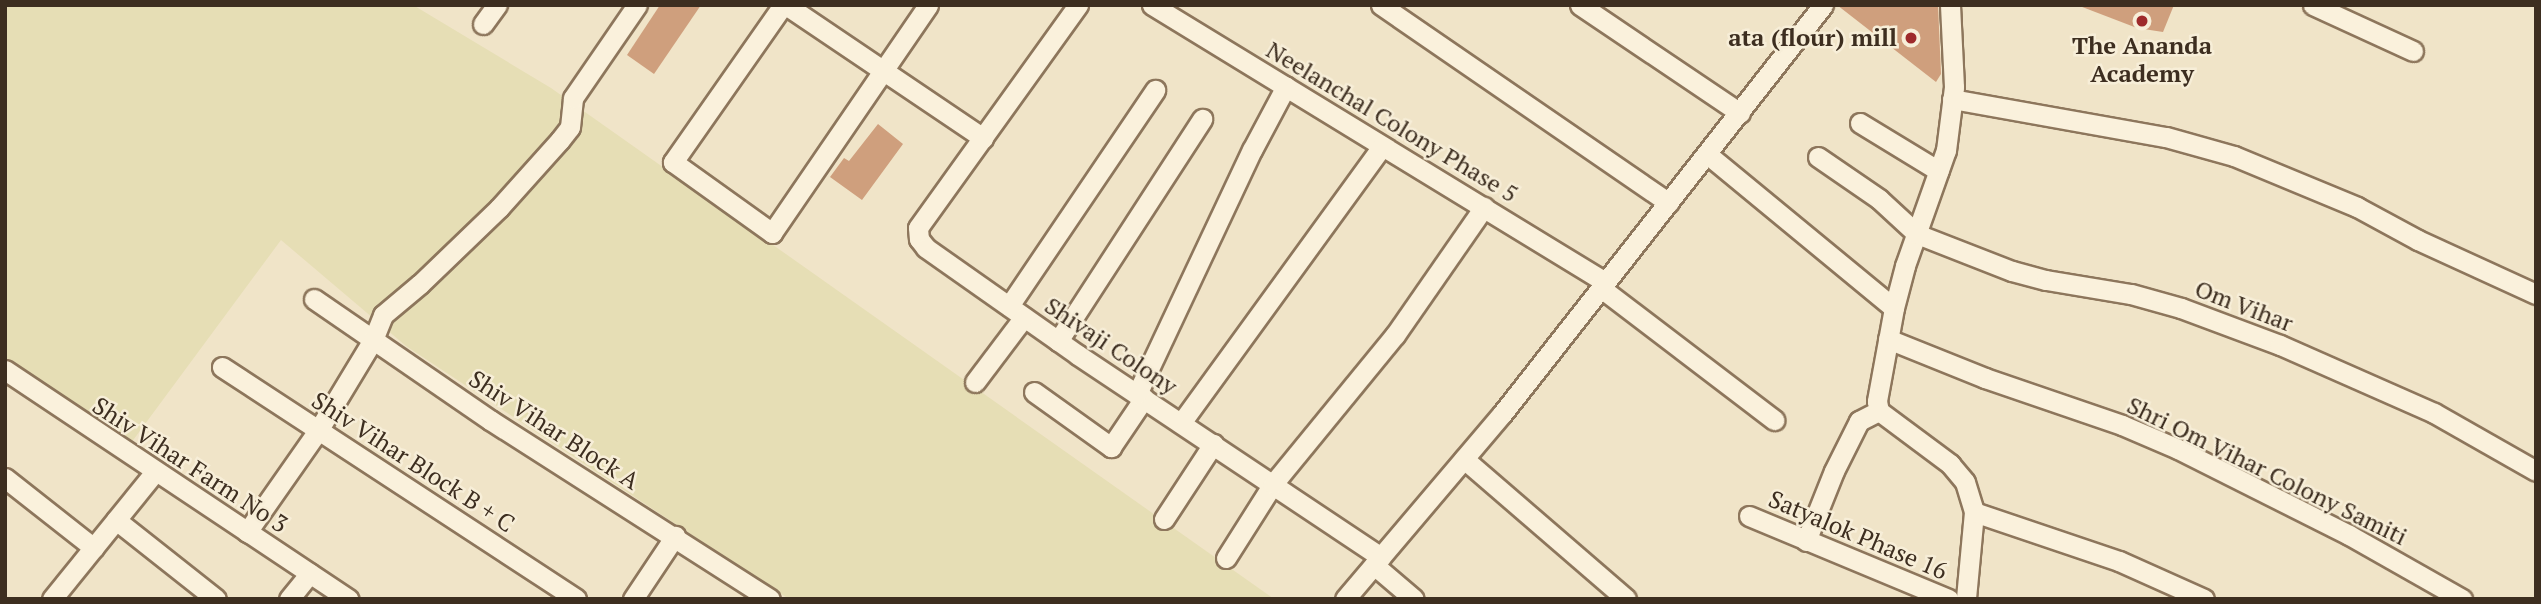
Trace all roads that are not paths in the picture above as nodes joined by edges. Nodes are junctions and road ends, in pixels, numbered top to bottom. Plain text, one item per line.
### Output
1 (497, 5) edge
2 (637, 5) edge
3 (784, 5) edge
4 (928, 5) edge
5 (1078, 5) edge
6 (1152, 5) edge
7 (1381, 5) edge
8 (1580, 5) edge
9 (1823, 5) edge
10 (1950, 5) edge
11 (2313, 5) edge
12 (484, 24) dead end
13 (2413, 51) dead end
14 (882, 71) junction
15 (1286, 86) junction
16 (1155, 90) dead end
17 (1952, 99) junction
18 (1740, 113) junction
19 (1202, 118) dead end
20 (1860, 123) dead end
21 (983, 138) junction
22 (1382, 146) junction
23 (1707, 154) junction
24 (1818, 157) dead end
25 (1939, 171) junction
26 (1669, 203) junction
27 (1485, 207) junction
28 (1917, 234) junction
29 (1603, 285) junction
30 (2536, 294) edge
31 (314, 299) dead end
32 (1894, 308) junction
33 (1016, 312) junction
34 (1888, 339) junction
35 (373, 340) junction
36 (1058, 341) junction
37 (222, 367) dead end
38 (5, 370) edge
39 (975, 382) dead end
40 (1034, 392) dead end
41 (1140, 396) junction
42 (1879, 411) junction
43 (1774, 420) dead end
44 (1181, 423) junction
45 (318, 429) junction
46 (1213, 444) junction
47 (1464, 459) junction
48 (2536, 471) edge
49 (155, 472) junction
50 (5, 478) edge
51 (1273, 484) junction
52 (1974, 512) junction
53 (1749, 516) dead end
54 (1164, 519) dead end
55 (116, 520) junction
56 (247, 532) junction
57 (675, 536) junction
58 (1806, 541) junction
59 (93, 548) junction
60 (1226, 558) dead end
61 (1377, 561) junction
62 (310, 573) junction
63 (52, 599) edge
64 (216, 599) edge
65 (289, 599) edge
66 (349, 599) edge
67 (576, 599) edge
68 (634, 599) edge
69 (770, 599) edge
70 (1345, 599) edge
71 (1414, 599) edge
72 (1626, 599) edge
73 (1948, 599) edge
74 (1966, 599) edge
75 (2204, 599) edge
76 (2462, 599) edge

1 - 12 street
2 - 35 street
3 - 14 street
3 - 14 street
4 - 14 street
5 - 21 street, Shivaji Colony
6 - 15 street, Neelanchal Colony Phase 5
7 - 26 street
8 - 18 street
9 - 18 street
10 - 17 street
11 - 13 street
14 - 21 street
15 - 22 street, Neelanchal Colony Phase 5
15 - 41 street
16 - 33 street
17 - 25 street
17 - 30 street
18 - 23 street
19 - 36 street
20 - 25 street
21 - 33 street, Shivaji Colony
22 - 27 street, Neelanchal Colony Phase 5
22 - 44 street
23 - 26 street
23 - 32 street
24 - 28 street
25 - 28 street
26 - 29 street
27 - 29 street, Neelanchal Colony Phase 5
27 - 51 street
28 - 32 street
28 - 48 street, Om Vihar
29 - 43 street, Neelanchal Colony Phase 5
29 - 47 street
31 - 35 street, Shiv Vihar Block A
32 - 34 street
33 - 36 street, Shivaji Colony
33 - 39 street
34 - 42 street
34 - 76 street, Shri Om Vihar Colony Samiti
35 - 45 street
35 - 57 street, Shiv Vihar Block A
36 - 41 street, Shivaji Colony
37 - 45 street, Shiv Vihar Block B + C
38 - 49 street, Shiv Vihar Farm No 3
40 - 41 street
41 - 44 street, Shivaji Colony
42 - 52 street
42 - 58 street
44 - 46 street, Shivaji Colony
45 - 56 street
45 - 67 street, Shiv Vihar Block B + C
46 - 51 street, Shivaji Colony
46 - 54 street
47 - 61 street
47 - 72 street
49 - 55 street
49 - 56 street, Shiv Vihar Farm No 3
50 - 59 street
51 - 60 street
51 - 61 street, Shivaji Colony
52 - 74 street
52 - 75 street
53 - 58 street, Satyalok Phase 16
55 - 59 street
55 - 64 street
56 - 62 street, Shiv Vihar Farm No 3
57 - 68 street
57 - 69 street, Shiv Vihar Block A
58 - 73 street, Satyalok Phase 16
59 - 63 street
61 - 70 street
61 - 71 street, Shivaji Colony
62 - 65 street
62 - 66 street, Shiv Vihar Farm No 3

